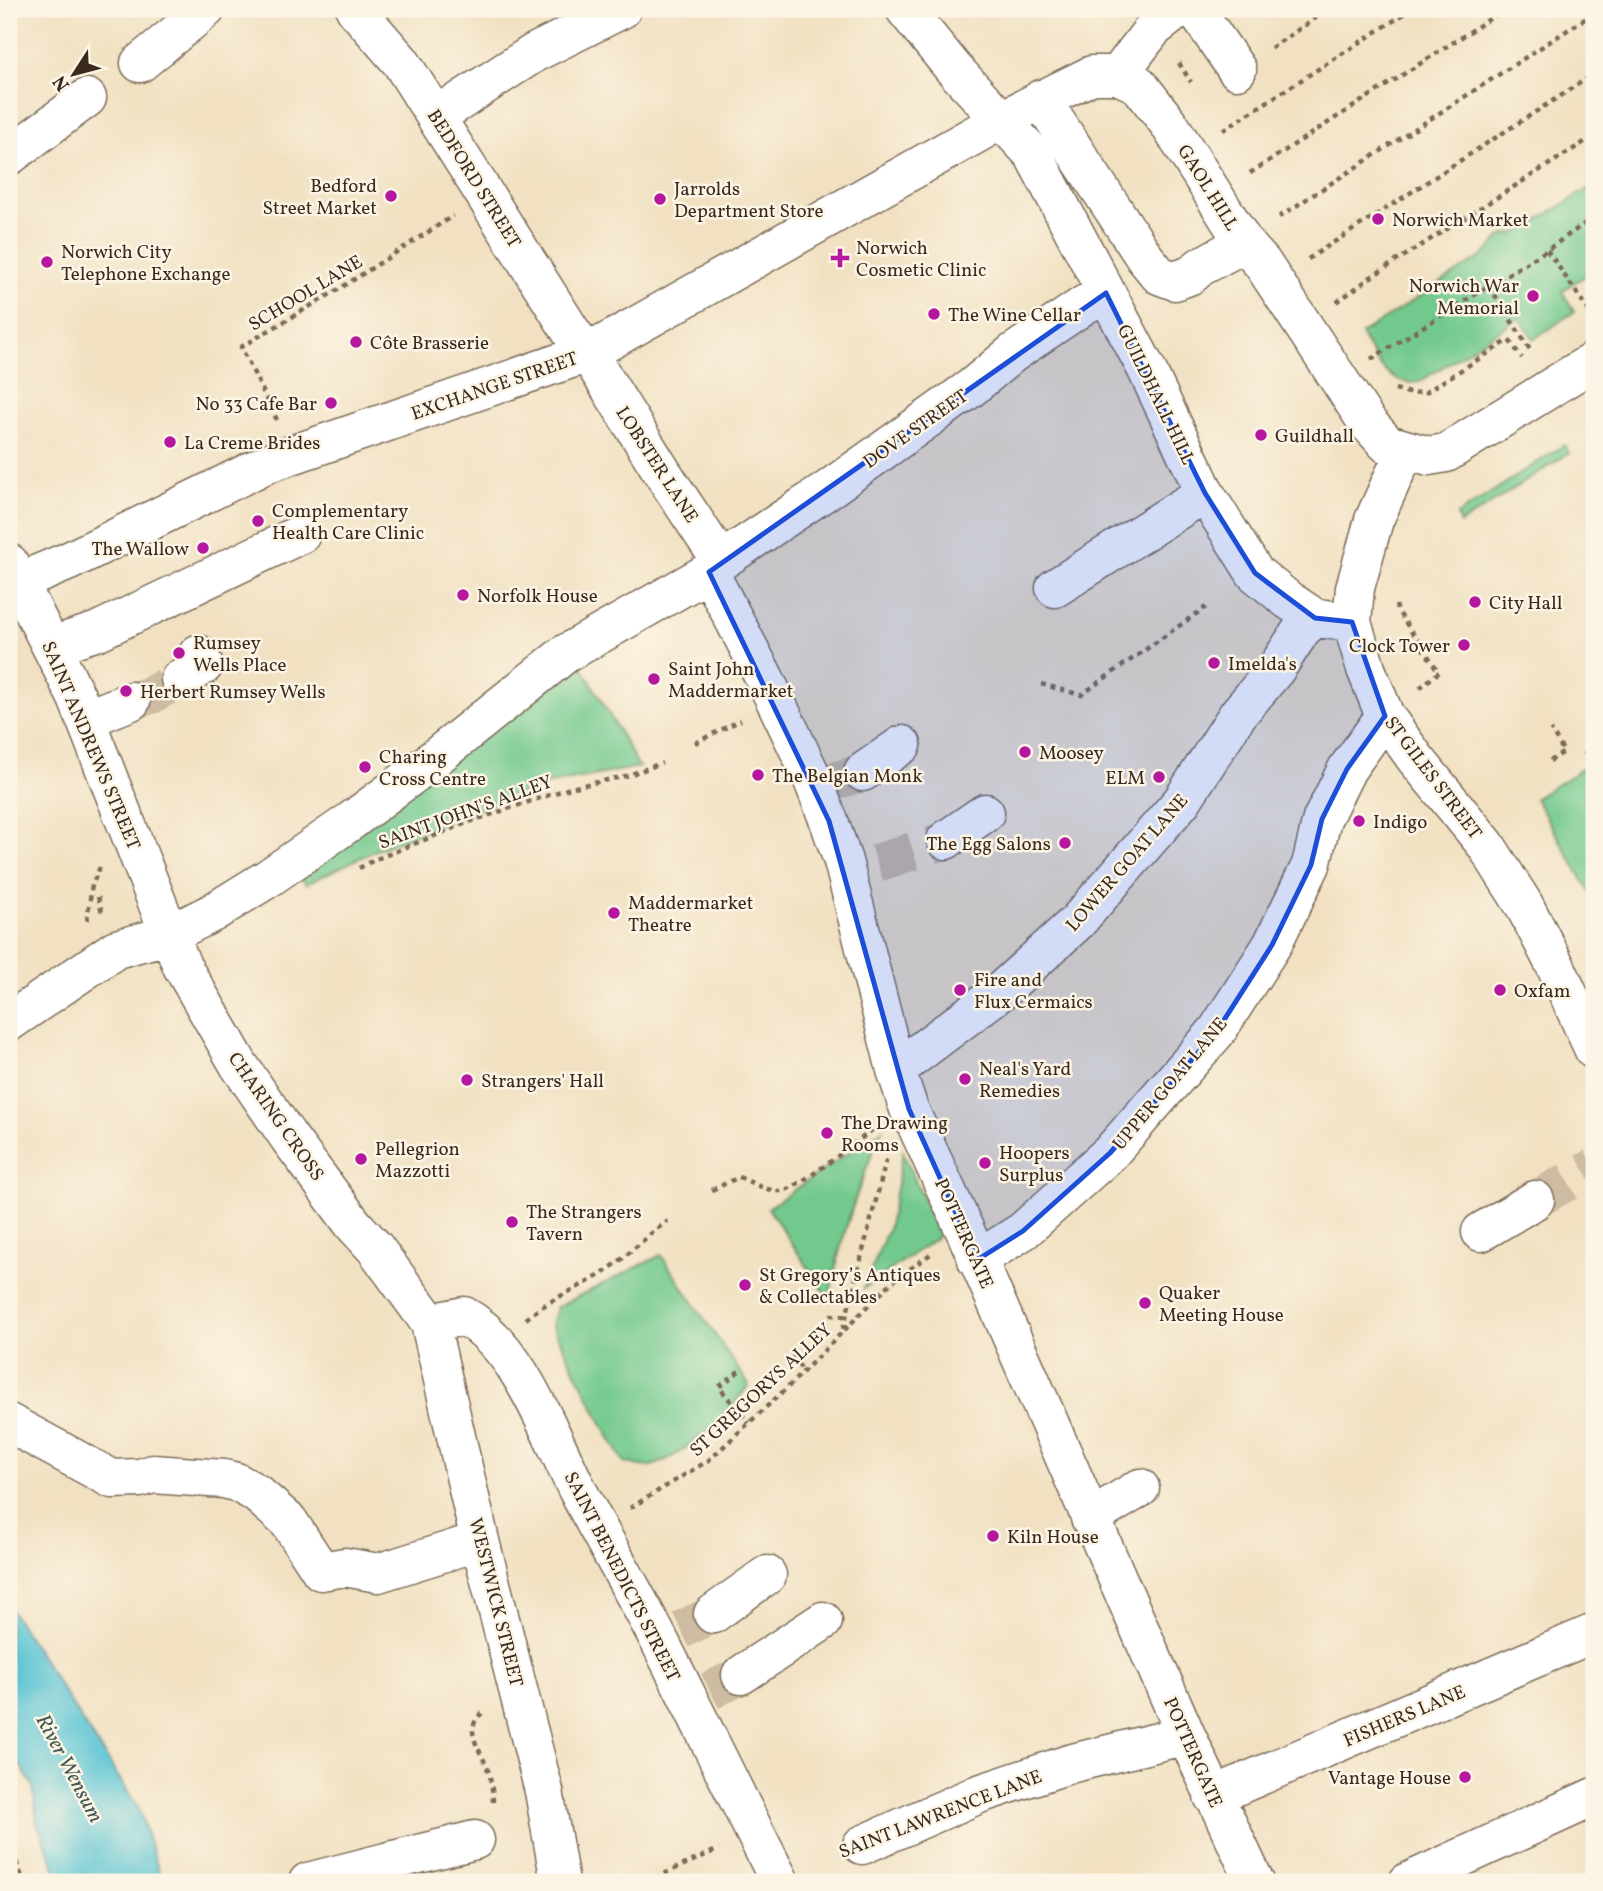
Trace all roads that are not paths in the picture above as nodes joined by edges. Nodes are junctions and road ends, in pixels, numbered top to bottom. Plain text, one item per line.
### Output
1 (206, 9) edge
2 (355, 9) edge
3 (622, 9) edge
4 (905, 9) edge
5 (1179, 9) edge
6 (1195, 9) edge
7 (139, 63) dead end
8 (1237, 70) dead end
9 (1118, 75) junction
10 (87, 98) dead end
11 (1041, 99) junction
12 (434, 113) junction
13 (1003, 119) junction
14 (9, 156) edge
15 (1244, 243) junction
16 (1107, 293) junction
17 (588, 353) junction
18 (1594, 361) edge
19 (1405, 450) junction
20 (1205, 493) junction
21 (301, 534) dead end
22 (715, 567) junction
23 (14, 572) edge
24 (1055, 588) dead end
25 (1333, 620) junction
26 (51, 646) junction
27 (131, 702) tunnel mouth
28 (1385, 716) junction
29 (86, 719) junction
30 (902, 746) dead end
31 (834, 776) junction
32 (985, 813) dead end
33 (946, 840) tunnel mouth
34 (152, 892) joint
35 (168, 935) junction
36 (116, 949) junction
37 (9, 998) edge
38 (9, 1022) edge
39 (1594, 1050) edge
40 (897, 1070) junction
41 (1535, 1200) tunnel mouth
42 (1481, 1232) dead end
43 (977, 1260) junction
44 (430, 1323) junction
45 (9, 1423) edge
46 (1140, 1488) dead end
47 (1090, 1518) junction
48 (480, 1541) junction
49 (767, 1575) dead end
50 (822, 1620) dead end
51 (684, 1628) junction
52 (1594, 1633) edge
53 (713, 1689) junction
54 (1186, 1735) junction
55 (1213, 1796) junction
56 (1593, 1804) edge
57 (484, 1825) road end
58 (862, 1845) dead end
59 (388, 1872) edge
60 (308, 1882) edge
61 (560, 1882) edge
62 (780, 1882) edge
63 (1255, 1882) edge
64 (1408, 1882) edge

1 - 7 street
2 - 12 street, BEDFORD STREET
3 - 12 street
4 - 13 street, GUILDHALL HILL
5 - 9 street
6 - 8 street
9 - 11 street
9 - 15 street, GAOL HILL
10 - 14 street
11 - 13 street
11 - 15 street
12 - 17 street, BEDFORD STREET
13 - 16 street, GUILDHALL HILL
13 - 17 street, EXCHANGE STREET
15 - 19 street, GAOL HILL
16 - 20 street, GUILDHALL HILL
16 - 22 street, DOVE STREET
17 - 22 street, LOBSTER LANE
17 - 23 street, EXCHANGE STREET
18 - 19 street
19 - 25 street, ST GILES STREET
20 - 24 street
20 - 25 street, GUILDHALL HILL
21 - 26 street
22 - 31 street, POTTERGATE
22 - 35 street
23 - 26 street, SAINT ANDREWS STREET
25 - 28 street, ST GILES STREET
25 - 40 street, LOWER GOAT LANE
26 - 29 street, SAINT ANDREWS STREET
27 - 29 street
28 - 39 street, ST GILES STREET
28 - 43 street, UPPER GOAT LANE
29 - 34 street, SAINT ANDREWS STREET
30 - 31 street
31 - 40 street, POTTERGATE
32 - 33 street
34 - 35 street, CHARING CROSS
35 - 36 street
35 - 44 street, CHARING CROSS
36 - 37 street
36 - 38 street
40 - 43 street, POTTERGATE
41 - 42 street
43 - 47 street, POTTERGATE
44 - 48 street, WESTWICK STREET
44 - 51 street, SAINT BENEDICTS STREET
45 - 48 street
46 - 47 street
47 - 54 street, POTTERGATE
48 - 61 street, WESTWICK STREET
49 - 51 street
50 - 53 street
51 - 53 street, SAINT BENEDICTS STREET
52 - 55 street, FISHERS LANE
53 - 62 street, SAINT BENEDICTS STREET
54 - 55 street, POTTERGATE
54 - 58 street, SAINT LAWRENCE LANE
55 - 63 street, POTTERGATE
56 - 64 street
57 - 59 street
59 - 60 street

